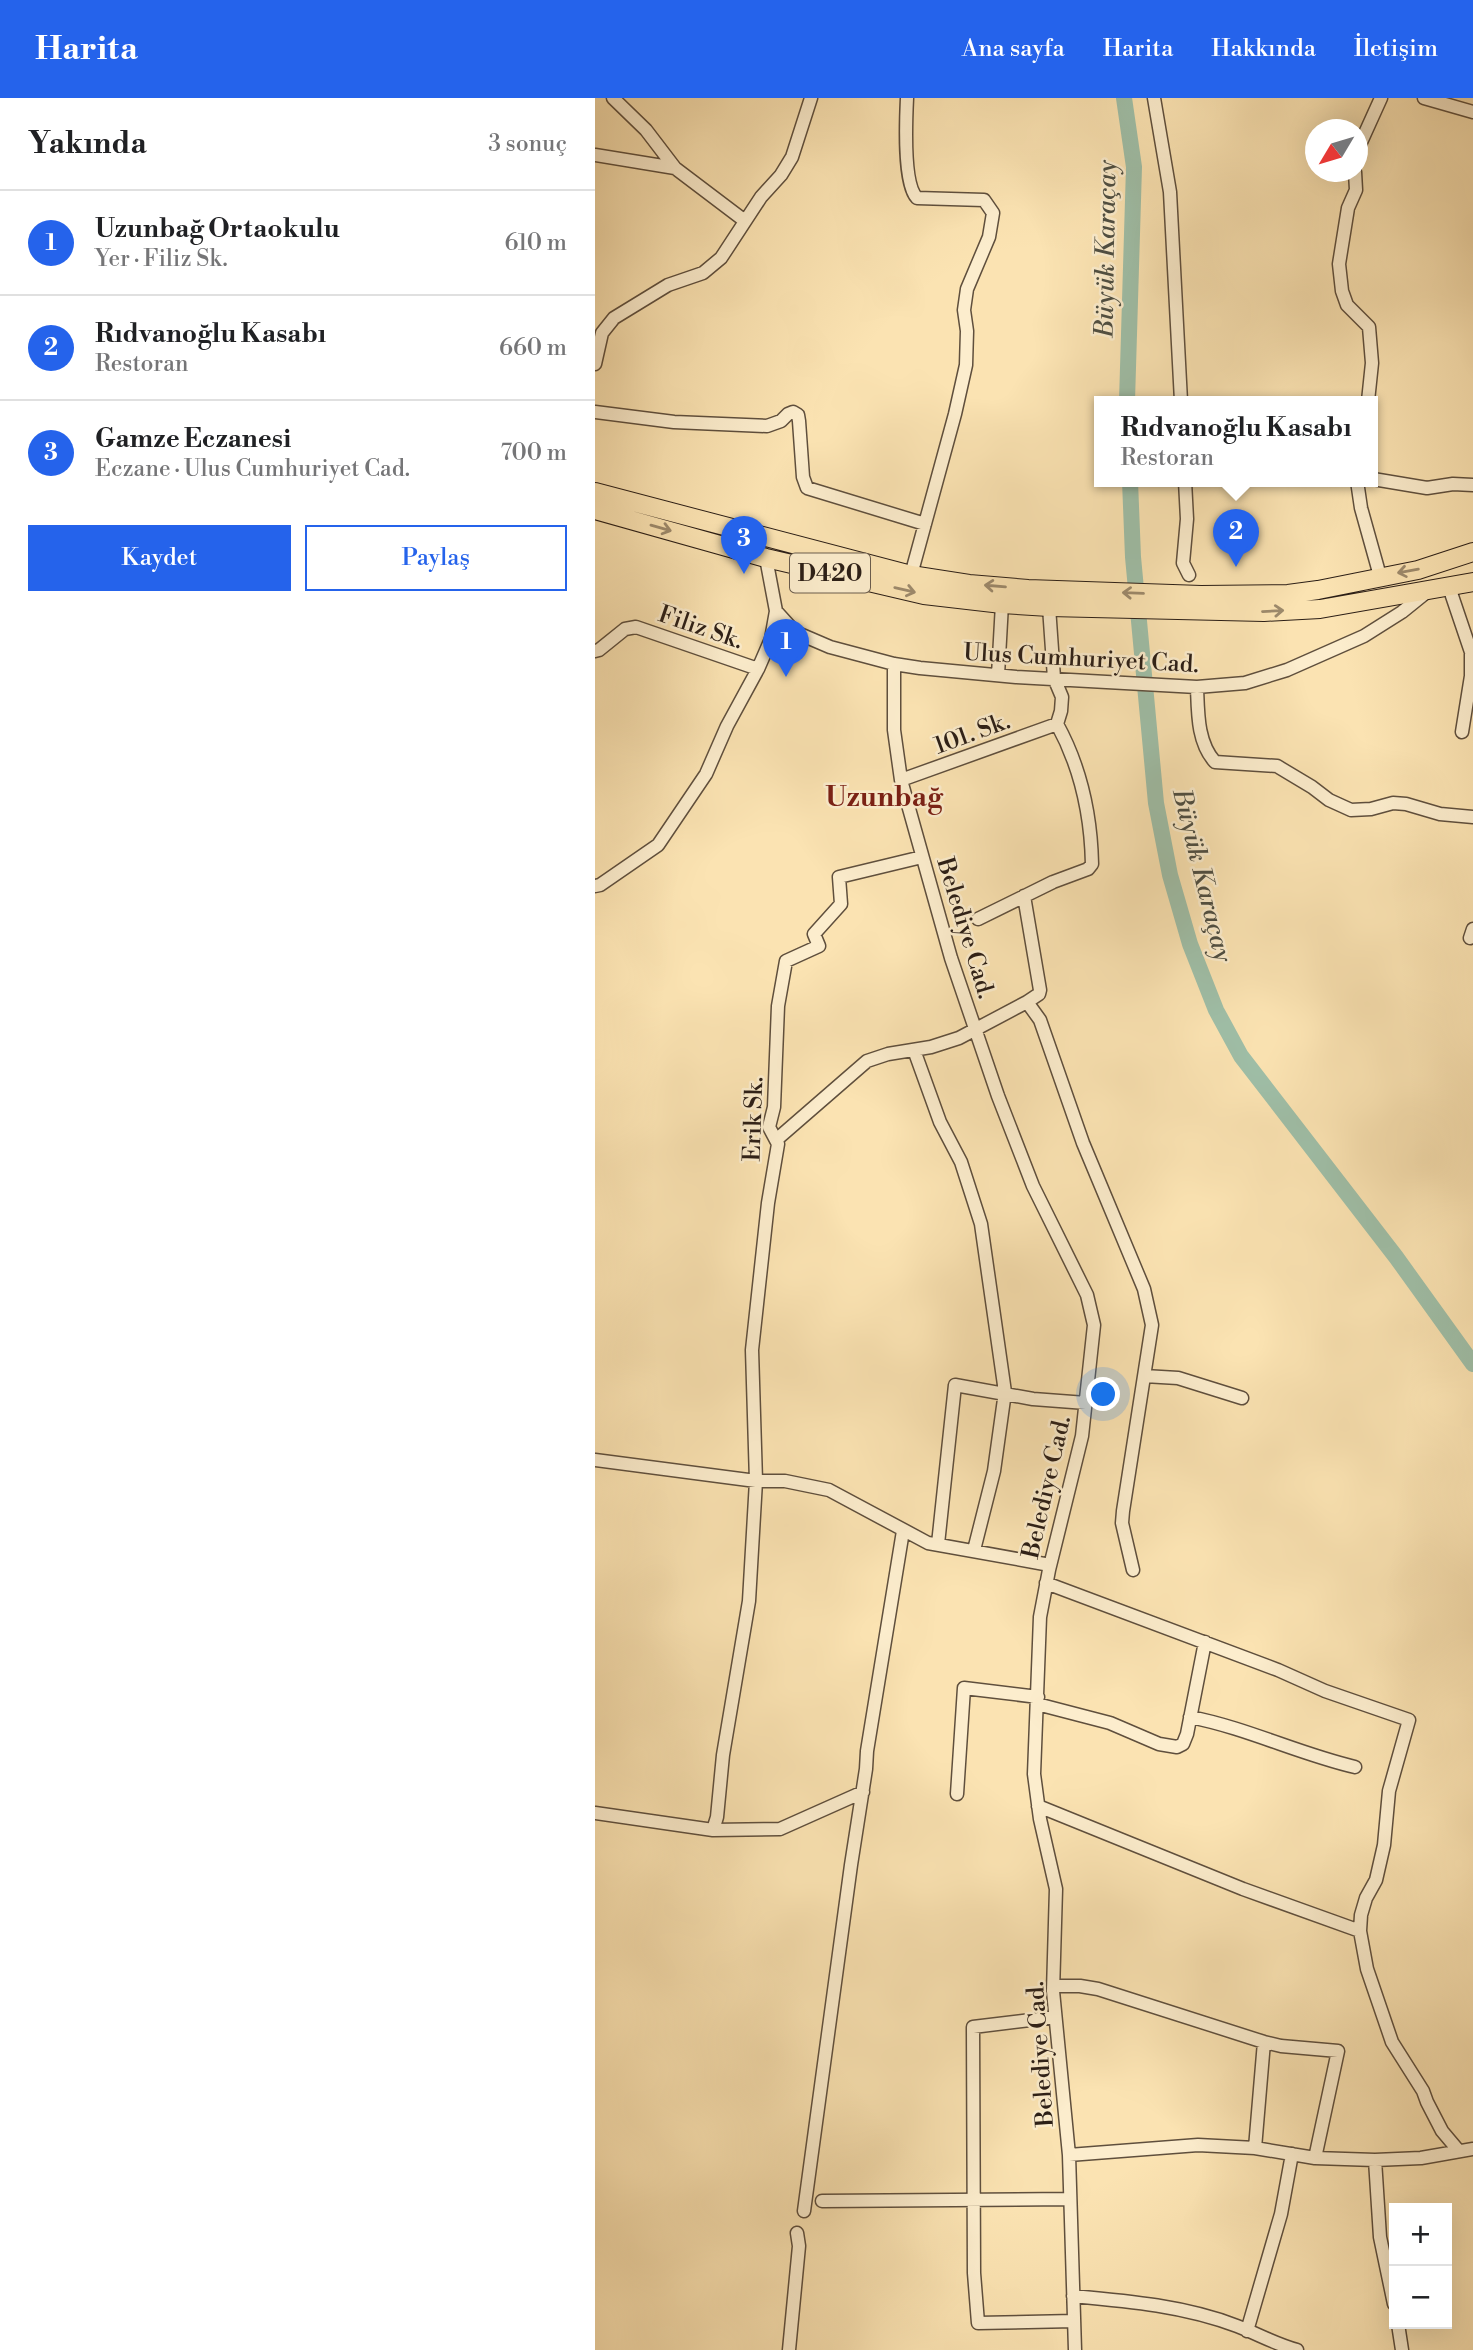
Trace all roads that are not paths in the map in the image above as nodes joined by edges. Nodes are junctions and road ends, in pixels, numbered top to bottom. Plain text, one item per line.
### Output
1 (613, 98) edge
2 (811, 98) edge
3 (907, 98) edge
4 (1154, 98) edge
5 (1381, 98) edge
6 (1424, 98) edge
7 (1473, 111) edge
8 (1368, 127) edge
9 (595, 155) edge
10 (675, 168) junction
11 (1356, 182) edge
12 (745, 222) junction
13 (595, 364) edge
14 (1181, 396) edge
15 (1369, 396) edge
16 (595, 412) edge
17 (1378, 480) edge
18 (1473, 485) edge
19 (1185, 487) edge
20 (1358, 487) edge
21 (595, 492) edge
22 (595, 510) edge
23 (925, 524) junction
24 (1473, 552) edge
25 (766, 558) junction
26 (911, 575) junction
27 (1189, 575) dead end
28 (1380, 576) junction
29 (1473, 582) edge
30 (1449, 587) junction
31 (1428, 591) junction
32 (1203, 603) junction
33 (1002, 604) junction
34 (1049, 607) junction
35 (776, 611) junction
36 (595, 651) edge
37 (894, 664) junction
38 (758, 669) junction
39 (998, 675) junction
40 (1059, 678) junction
41 (1196, 687) junction
42 (1057, 724) junction
43 (1462, 732) dead end
44 (901, 780) junction
45 (1473, 817) edge
46 (922, 857) junction
47 (595, 886) edge
48 (1024, 896) junction
49 (978, 919) dead end
50 (1027, 1002) junction
51 (975, 1029) junction
52 (914, 1050) junction
53 (776, 1140) junction
54 (1144, 1376) junction
55 (1005, 1392) junction
56 (1242, 1398) dead end
57 (1086, 1403) junction
58 (595, 1460) edge
59 (757, 1481) junction
60 (903, 1531) junction
61 (938, 1544) junction
62 (974, 1550) junction
63 (1050, 1565) junction
64 (1133, 1570) dead end
65 (1046, 1583) junction
66 (1205, 1642) junction
67 (1037, 1700) junction
68 (1190, 1717) junction
69 (1355, 1767) dead end
70 (863, 1792) junction
71 (957, 1794) dead end
72 (1038, 1806) junction
73 (595, 1813) edge
74 (713, 1830) junction
75 (1360, 1931) junction
76 (1053, 1986) junction
77 (1055, 2017) junction
78 (1264, 2042) junction
79 (1255, 2148) junction
80 (1473, 2149) edge
81 (1458, 2150) junction
82 (1292, 2154) junction
83 (1069, 2155) junction
84 (1315, 2158) junction
85 (1374, 2160) junction
86 (1070, 2199) junction
87 (822, 2201) dead end
88 (974, 2201) junction
89 (804, 2211) dead end
90 (797, 2233) dead end
91 (1389, 2280) edge
92 (1073, 2296) junction
93 (1074, 2321) junction
94 (1399, 2329) edge
95 (1247, 2331) junction
96 (789, 2350) edge
97 (1075, 2350) edge
98 (1297, 2350) edge
99 (1402, 2350) edge

1 - 10 street
2 - 12 street
3 - 23 street
4 - 14 street
5 - 8 street
6 - 7 street
9 - 10 street
10 - 12 street
11 - 15 street
12 - 13 street
16 - 23 street
17 - 18 street
19 - 27 street
20 - 28 street
21 - 26 highway
22 -> 25 highway, D420
23 - 26 street
24 -> 28 highway, D420
25 -> 33 highway, D420
25 - 35 street
32 -> 26 highway
28 - 32 highway, D420
29 - 30 highway, D420
30 - 31 highway, D420
30 - 43 street
32 -> 31 highway, D420
31 - 41 street, Ulus Cumhuriyet Cad.
32 - 34 highway, D420
33 - 34 highway, D420
33 - 39 street
34 - 40 street
35 - 37 street, Ulus Cumhuriyet Cad.
35 - 38 street
36 - 38 street, Filiz Sk.
37 - 39 street, Ulus Cumhuriyet Cad.
37 - 44 street, Belediye Cad.
38 - 47 street
39 - 40 street, Ulus Cumhuriyet Cad.
40 - 41 street, Ulus Cumhuriyet Cad.
40 - 42 street
41 - 45 street
42 - 44 street, 101. Sk.
42 - 48 street
44 - 46 street, Belediye Cad.
46 - 51 street, Belediye Cad.
46 - 53 street, Erik Sk.
48 - 49 street
48 - 50 street
50 - 51 street
50 - 54 street
51 - 52 street
51 - 57 street, Belediye Cad.
52 - 53 street
52 - 55 street
53 - 59 street, Erik Sk.
54 - 56 street
54 - 64 street
55 - 57 street
55 - 61 street
55 - 62 street
57 - 63 street, Belediye Cad.
58 - 59 street
59 - 60 street
59 - 74 street, Erik Sk.
60 - 61 street
60 - 70 street
61 - 62 street
62 - 63 street
63 - 65 street, Belediye Cad.
65 - 66 street
65 - 67 street, Belediye Cad.
66 - 68 street
66 - 75 street
67 - 68 street
67 - 71 street
67 - 72 street, Belediye Cad.
68 - 69 street
70 - 74 street
70 - 89 street
72 - 75 street
72 - 76 street, Belediye Cad.
73 - 74 street
75 - 81 street
76 - 77 street, Belediye Cad.
76 - 78 street
77 - 83 street, Belediye Cad.
77 - 88 street
78 - 79 street
78 - 84 street
79 - 82 street
79 - 83 street
80 - 81 street
81 - 85 street
82 - 84 street
82 - 95 street
83 - 86 street, Belediye Cad.
84 - 85 street
85 - 91 street
86 - 88 street
86 - 92 street, Belediye Cad.
87 - 88 street
88 - 93 street
90 - 96 street
92 - 93 street, Belediye Cad.
92 - 95 street
93 - 97 street, Belediye Cad.
94 - 99 street
95 - 98 street

